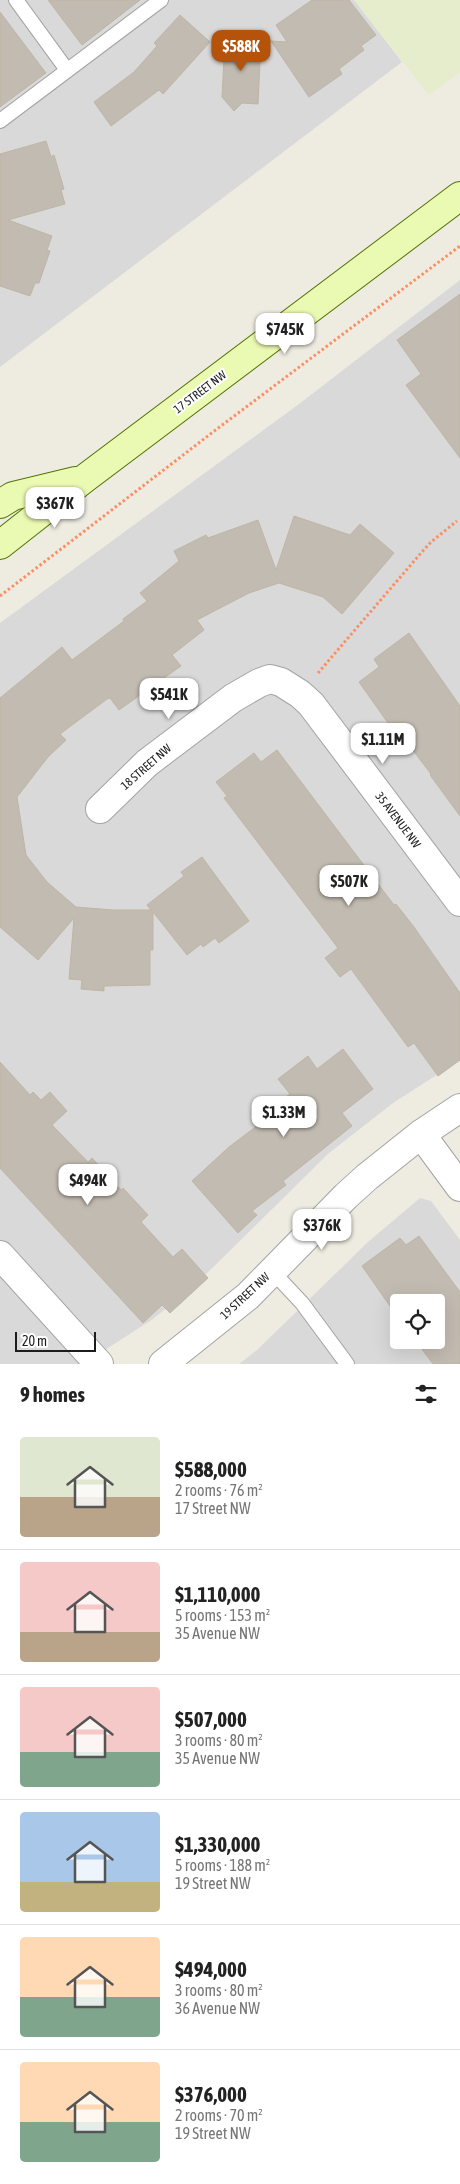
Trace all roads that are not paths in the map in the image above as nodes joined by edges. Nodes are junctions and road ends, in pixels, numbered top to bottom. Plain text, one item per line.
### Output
1 (16, 0) edge
2 (161, 0) edge
3 (67, 70) junction
4 (0, 121) edge
5 (460, 196) edge
6 (84, 479) junction
7 (0, 504) edge
8 (0, 545) edge
9 (270, 680) joint
10 (100, 809) dead end
11 (460, 902) edge
12 (460, 1108) edge
13 (421, 1134) junction
14 (460, 1188) edge
15 (0, 1255) edge
16 (272, 1271) junction
17 (99, 1364) edge
18 (163, 1364) edge
19 (347, 1364) edge

1 - 3 lane
2 - 3 lane
3 - 4 lane
5 - 6 main road, 17 STREET NW
6 - 7 main road, 17 STREET NW
6 - 8 main road, 17 STREET NW
9 - 10 street, 18 STREET NW
9 - 11 street, 35 AVENUE NW
12 - 13 street, 19 STREET NW
13 - 14 street
13 - 16 street, 19 STREET NW
15 - 17 street
16 - 18 street, 19 STREET NW
16 - 19 lane

